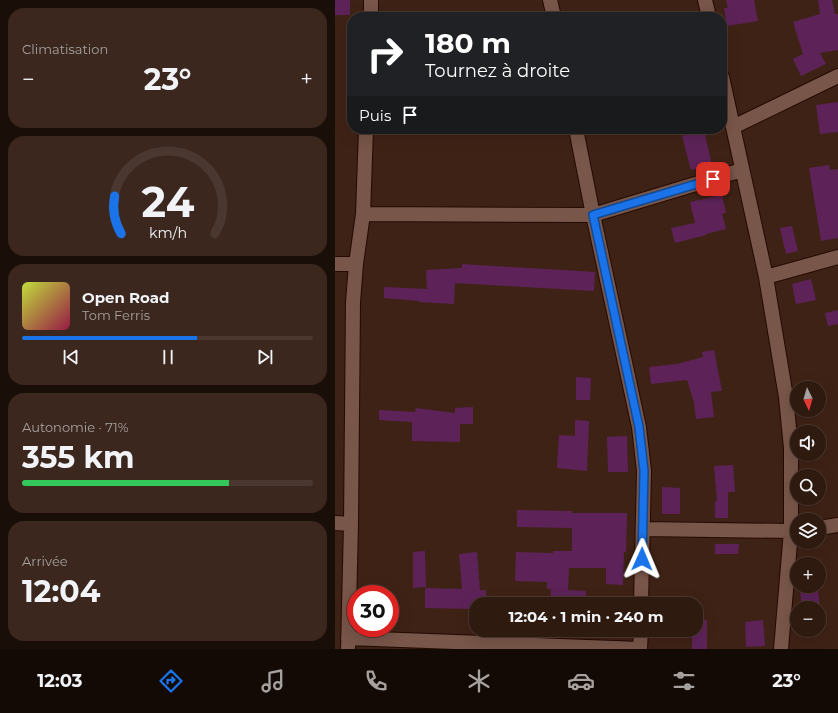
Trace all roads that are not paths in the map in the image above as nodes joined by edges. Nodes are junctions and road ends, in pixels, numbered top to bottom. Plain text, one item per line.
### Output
1 (371, 0) edge
2 (550, 0) edge
3 (705, 0) edge
4 (371, 12) edge
5 (553, 12) edge
6 (708, 12) edge
7 (838, 76) edge
8 (727, 100) edge
9 (733, 127) junction
10 (366, 134) edge
11 (577, 134) edge
12 (742, 170) junction
13 (363, 214) junction
14 (593, 215) junction
15 (838, 257) edge
16 (335, 264) edge
17 (356, 264) junction
18 (766, 277) junction
19 (793, 513) edge
20 (335, 523) edge
21 (351, 524) junction
22 (838, 525) edge
23 (826, 527) edge
24 (643, 529) junction
25 (790, 531) edge
26 (792, 549) edge
27 (641, 597) edge
28 (641, 637) edge
29 (348, 644) edge
30 (640, 649) edge
31 (781, 649) edge

1 - 4 street
2 - 5 street
3 - 6 street
7 - 9 street
8 - 9 street
9 - 12 street
10 - 13 street
11 - 14 street
12 - 14 street
12 - 18 street
13 - 14 street
13 - 17 street
14 - 24 street
15 - 18 street
16 - 17 street
17 - 21 street
18 - 19 street
20 - 21 street
21 - 29 street
22 - 23 street
24 - 25 street
24 - 27 street
26 - 31 street
28 - 30 street
29 - 30 street

